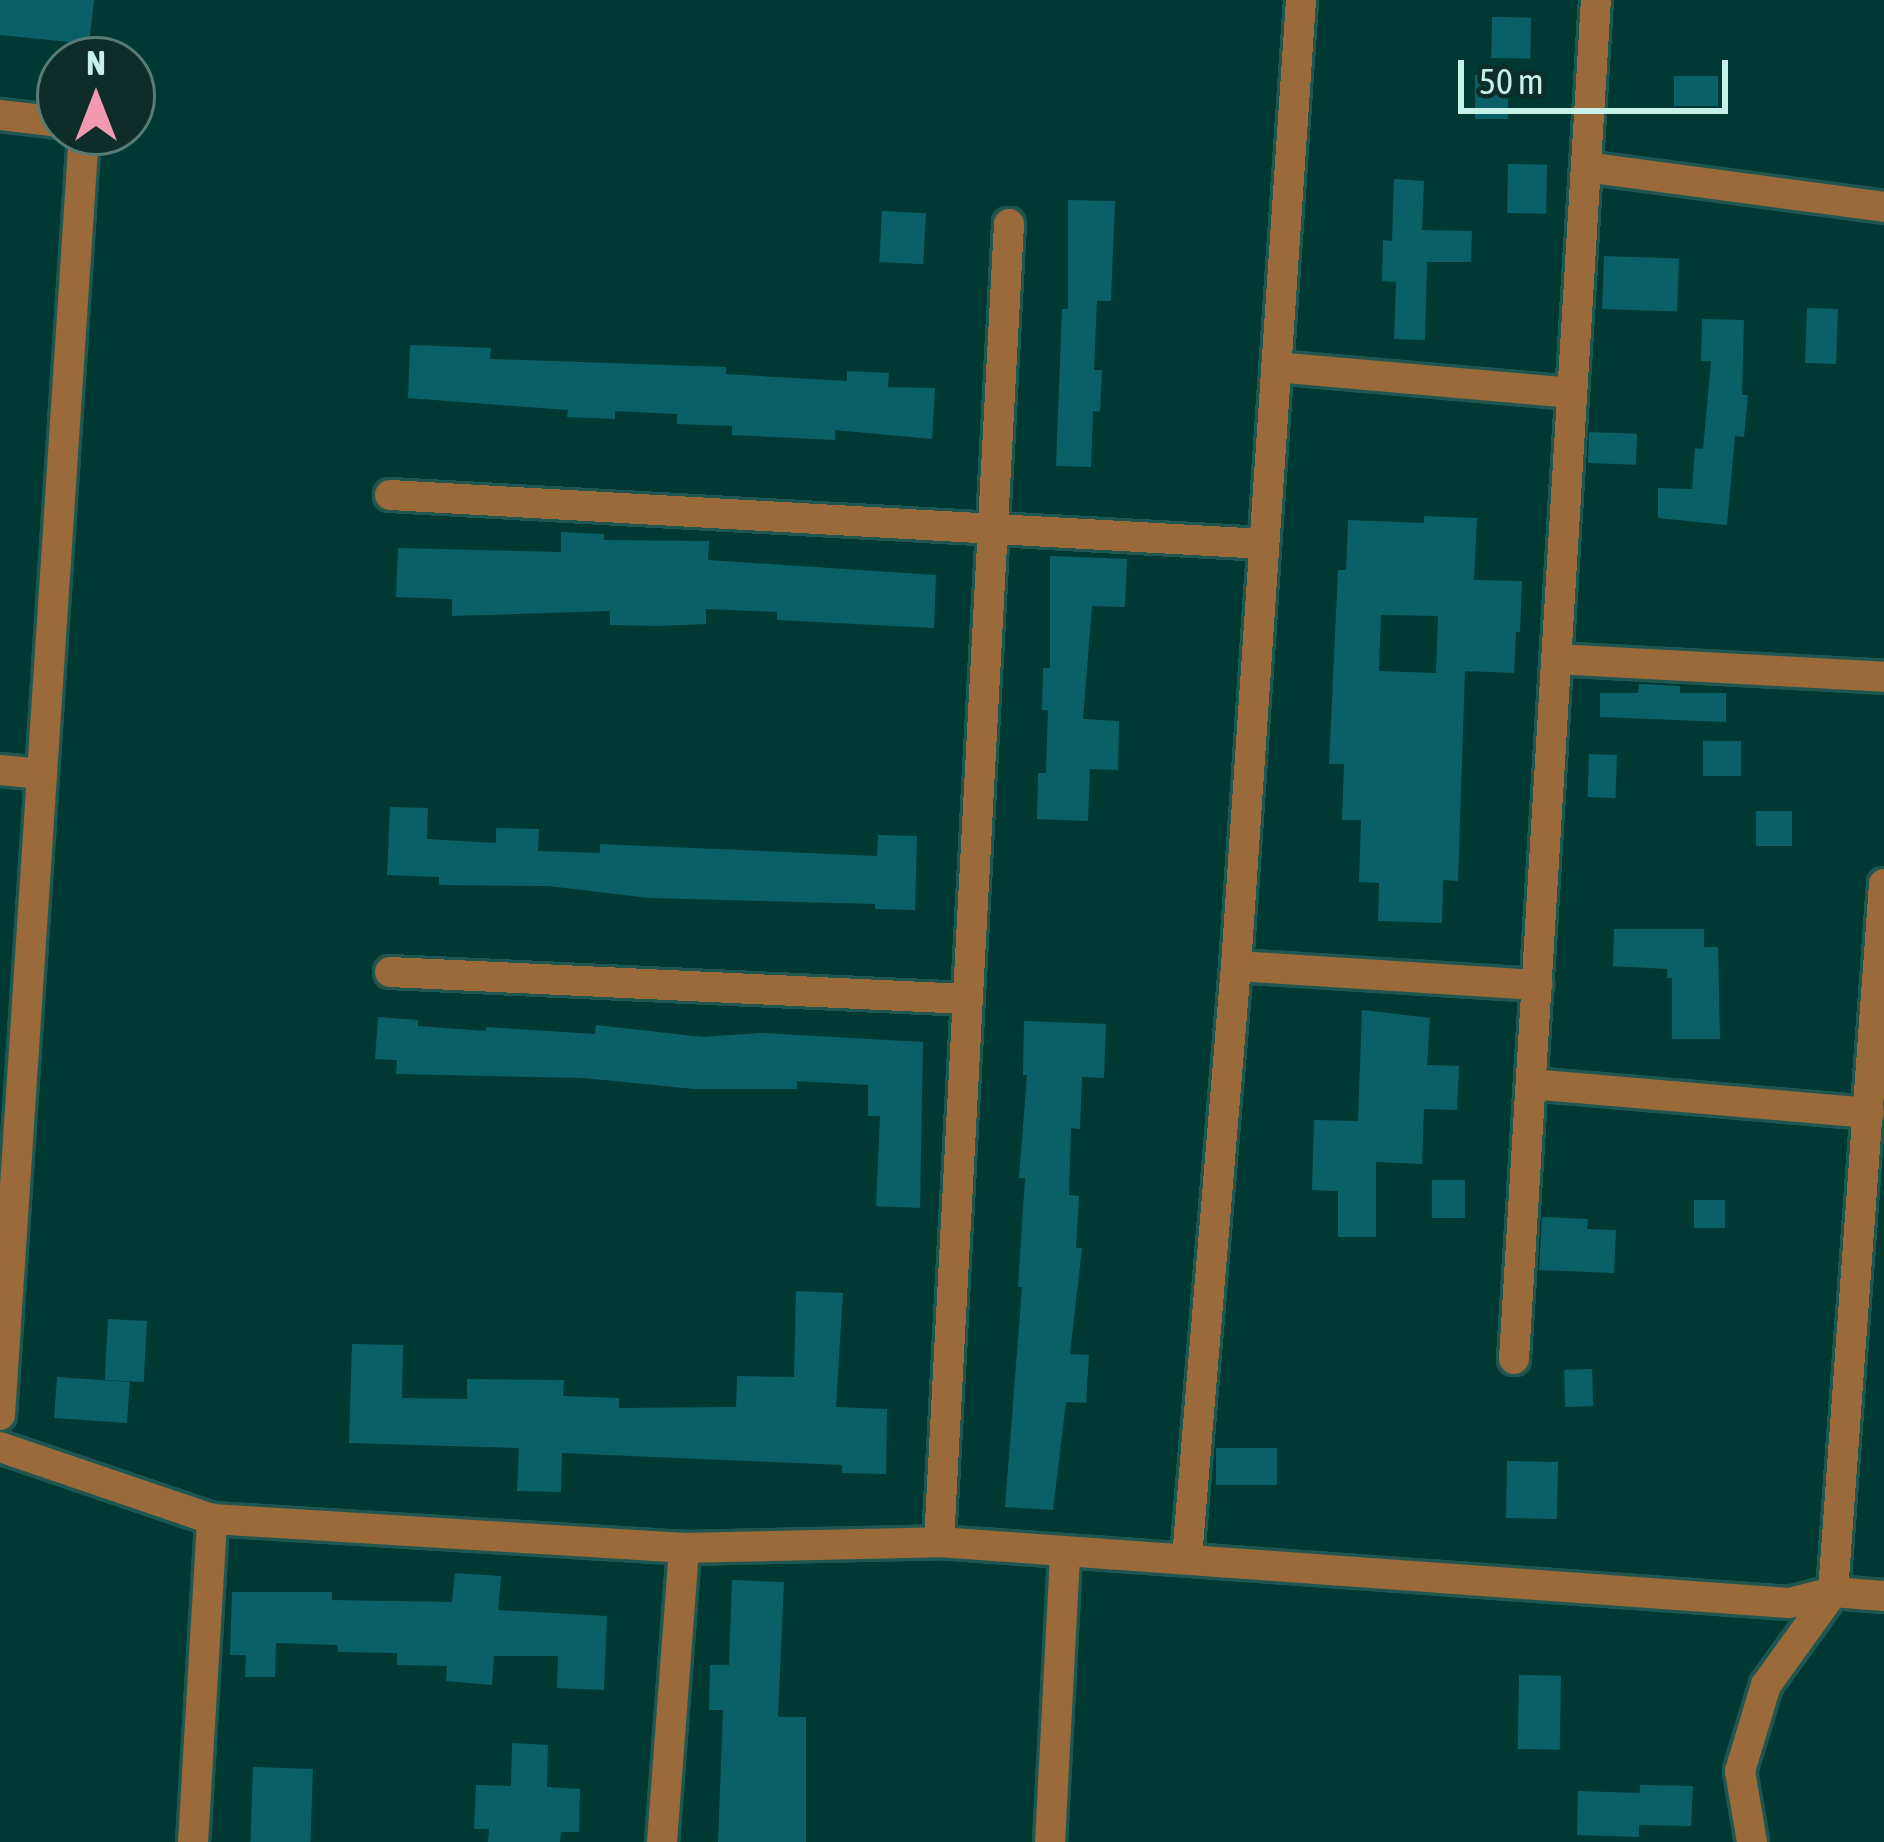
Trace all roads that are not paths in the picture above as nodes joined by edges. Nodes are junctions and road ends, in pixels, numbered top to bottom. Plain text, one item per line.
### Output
1 (1301, 0) edge
2 (1596, 0) edge
3 (0, 115) edge
4 (36, 119) edge
5 (82, 156) edge
6 (1586, 167) junction
7 (1884, 207) edge
8 (1009, 224) dead end
9 (1276, 367) junction
10 (1572, 393) junction
11 (390, 495) dead end
12 (992, 532) junction
13 (1264, 544) junction
14 (1556, 659) junction
15 (1884, 677) edge
16 (0, 770) edge
17 (42, 774) junction
18 (1884, 884) edge
19 (1236, 966) junction
20 (390, 972) dead end
21 (1537, 986) junction
22 (966, 999) junction
23 (1531, 1084) junction
24 (1869, 1113) junction
25 (1514, 1359) dead end
26 (0, 1414) edge
27 (0, 1447) edge
28 (212, 1519) junction
29 (940, 1542) junction
30 (684, 1548) junction
31 (1065, 1552) junction
32 (1187, 1558) junction
33 (1833, 1592) junction
34 (1884, 1595) edge
35 (193, 1842) edge
36 (662, 1842) edge
37 (1050, 1842) edge
38 (1752, 1842) edge

1 - 9 street
2 - 6 street
3 - 4 street
5 - 17 street
6 - 7 street
6 - 10 street
8 - 12 street
9 - 10 street
9 - 13 street
10 - 14 street
11 - 12 street
12 - 13 street
12 - 22 street
13 - 19 street
14 - 15 street
14 - 21 street
16 - 17 street
17 - 26 street
18 - 24 street
19 - 21 street
19 - 32 street
20 - 22 street
21 - 23 street
22 - 29 street
23 - 24 street
23 - 25 street
24 - 33 street
27 - 28 street
28 - 30 street
28 - 35 street
29 - 30 street
29 - 31 street
30 - 36 street
31 - 32 street
31 - 37 street
32 - 33 street
33 - 34 street
33 - 38 street

